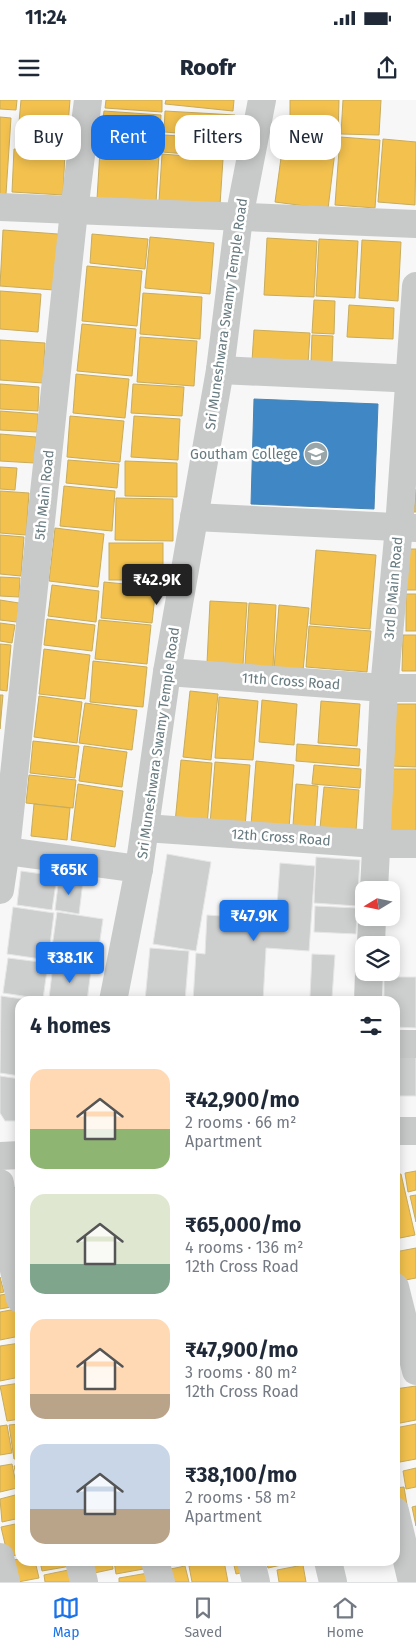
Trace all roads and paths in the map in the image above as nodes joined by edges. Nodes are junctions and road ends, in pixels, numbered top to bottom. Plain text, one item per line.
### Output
1 (88, 100) edge
2 (262, 100) edge
3 (0, 207) edge
4 (74, 211) junction
5 (239, 218) junction
6 (416, 224) edge
7 (416, 286) edge
8 (220, 370) junction
9 (413, 379) edge
10 (194, 517) junction
11 (407, 528) edge
12 (167, 672) junction
13 (384, 688) junction
14 (416, 688) edge
15 (145, 828) junction
16 (376, 844) junction
17 (416, 844) edge
18 (3, 850) edge
19 (139, 869) junction
20 (374, 881) edge
21 (0, 890) edge
22 (369, 981) edge
23 (113, 996) edge
24 (368, 996) edge
25 (400, 1044) edge
26 (416, 1044) edge
27 (400, 1131) edge
28 (416, 1131) edge
29 (15, 1155) edge
30 (0, 1156) edge
31 (0, 1183) edge
32 (15, 1275) edge
33 (400, 1307) edge
34 (416, 1371) edge
35 (400, 1532) edge
36 (0, 1557) edge
37 (80, 1566) edge
38 (156, 1566) edge
39 (252, 1566) edge
40 (329, 1566) edge
41 (6, 1582) edge
42 (84, 1582) edge
43 (161, 1582) edge
44 (256, 1582) edge
45 (333, 1582) edge
46 (412, 1582) edge

1 - 4 street, 5th Main Road
2 - 5 street, Sri Muneshwara Swamy Temple Road
3 - 4 street
4 - 5 street
4 - 18 street, 5th Main Road
5 - 6 street
5 - 8 street, Sri Muneshwara Swamy Temple Road
7 - 9 street, 3rd B Main Road
8 - 9 street
8 - 10 street, Sri Muneshwara Swamy Temple Road
9 - 11 street, 3rd B Main Road
10 - 11 street
10 - 12 street, Sri Muneshwara Swamy Temple Road
11 - 13 street, 3rd B Main Road
12 - 13 street, 11th Cross Road
12 - 15 street, Sri Muneshwara Swamy Temple Road
13 - 14 street, 11th Cross Road
13 - 16 street, 3rd B Main Road
15 - 16 street, 12th Cross Road
15 - 19 street, Sri Muneshwara Swamy Temple Road
16 - 17 street, 12th Cross Road
16 - 20 street, 3rd B Main Road
18 - 19 street
18 - 21 street, 5th Main Road
19 - 23 street, Sri Muneshwara Swamy Temple Road
22 - 24 street
25 - 26 street
27 - 28 street
29 - 30 street
31 - 32 street
33 - 34 street
35 - 46 street
36 - 41 street
37 - 42 street
38 - 43 street
39 - 44 street
40 - 45 street

